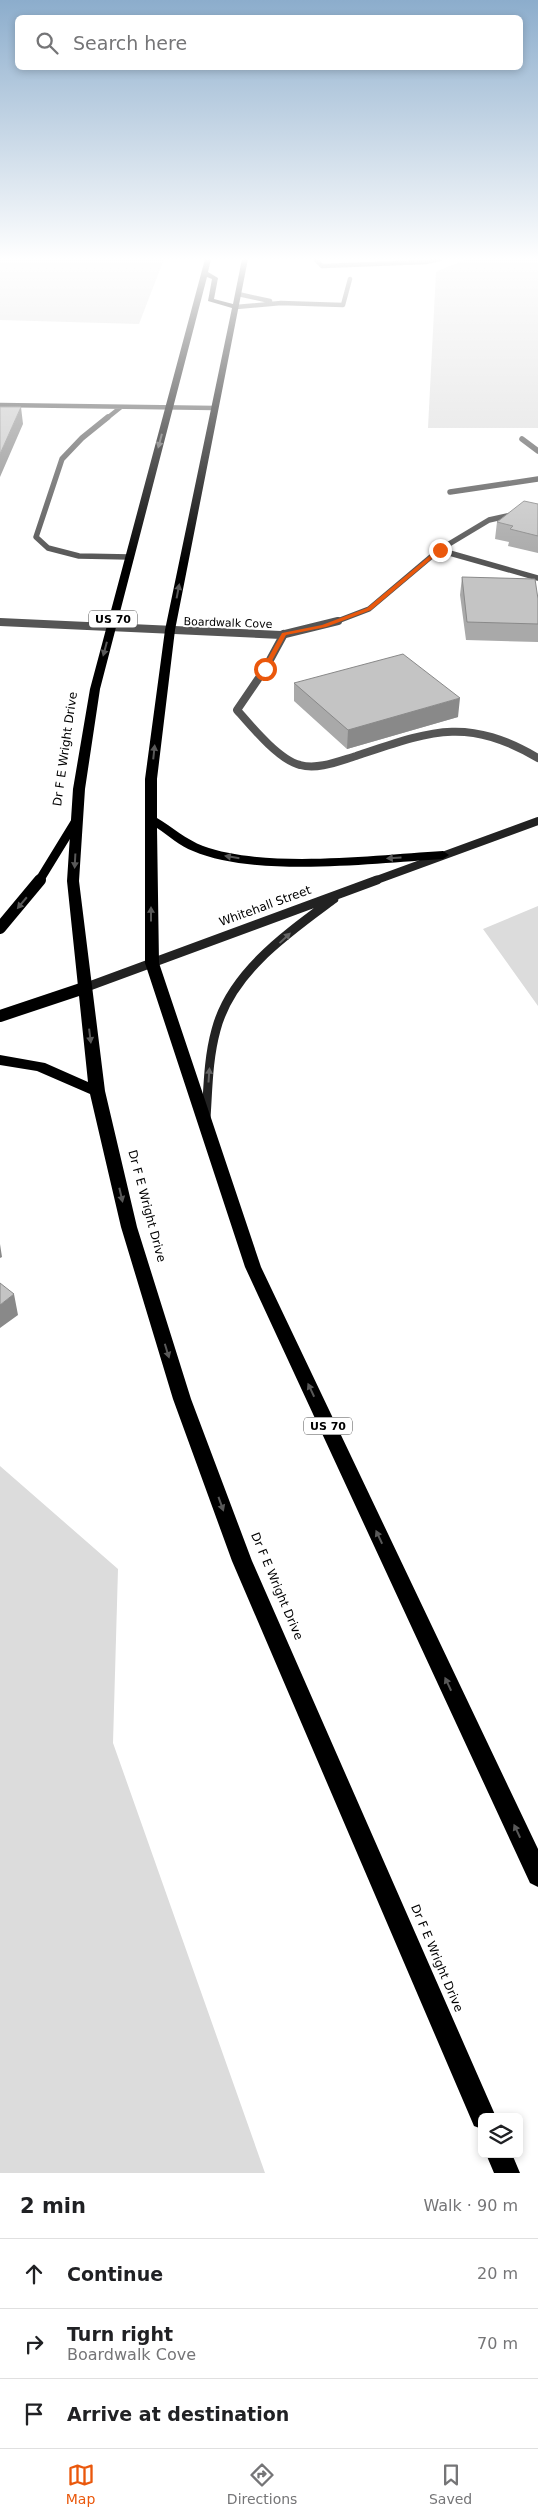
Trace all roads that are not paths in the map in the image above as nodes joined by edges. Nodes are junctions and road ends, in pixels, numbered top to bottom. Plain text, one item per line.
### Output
1 (181, 360) edge
2 (225, 360) edge
3 (0, 404) edge
4 (122, 407) junction
5 (169, 408) junction
6 (215, 408) junction
7 (522, 438) dead end
8 (538, 451) edge
9 (538, 479) edge
10 (450, 492) dead end
11 (538, 509) edge
12 (440, 550) junction
13 (130, 557) junction
14 (538, 578) edge
15 (0, 622) edge
16 (111, 627) junction
17 (170, 630) junction
18 (284, 634) junction
19 (538, 758) edge
20 (77, 819) junction
21 (151, 820) junction
22 (538, 822) edge
23 (443, 855) junction
24 (343, 892) junction
25 (0, 928) edge
26 (152, 963) junction
27 (84, 988) junction
28 (0, 1016) edge
29 (0, 1060) edge
30 (97, 1091) junction
31 (205, 1124) junction
32 (538, 1876) edge
33 (480, 2113) edge
34 (501, 2158) edge
35 (507, 2173) edge

1 - 5 highway, Dr F E Wright Drive / US 70
2 - 6 highway, US 70
3 - 4 street
4 - 5 street
4 - 13 street
5 - 6 street
5 -> 13 highway, Dr F E Wright Drive / US 70
17 -> 6 highway, US 70
7 - 8 street
9 - 10 street
11 - 12 street, Boardwalk Cove
12 - 14 street
12 - 18 street, Boardwalk Cove
13 - 16 highway, Dr F E Wright Drive / US 70
15 - 16 street, Boardwalk Cove
16 - 17 street, Boardwalk Cove
16 -> 20 highway, Dr F E Wright Drive / US 70
17 - 18 street, Boardwalk Cove
21 -> 17 highway, US 70
18 - 19 street
20 -> 25 main road
20 -> 27 highway, Dr F E Wright Drive / US 70
23 -> 21 highway
26 -> 21 highway, US 70
22 - 23 street, Whitehall Street
23 - 24 street, Whitehall Street
24 - 26 street, Whitehall Street
31 -> 24 street
26 - 27 street, Whitehall Street
26 - 31 highway, US 70
27 - 28 main road, Whitehall Street
27 -> 30 highway, Dr F E Wright Drive
29 - 30 highway
30 -> 33 highway, Dr F E Wright Drive
32 -> 31 highway, US 70
34 - 35 highway

